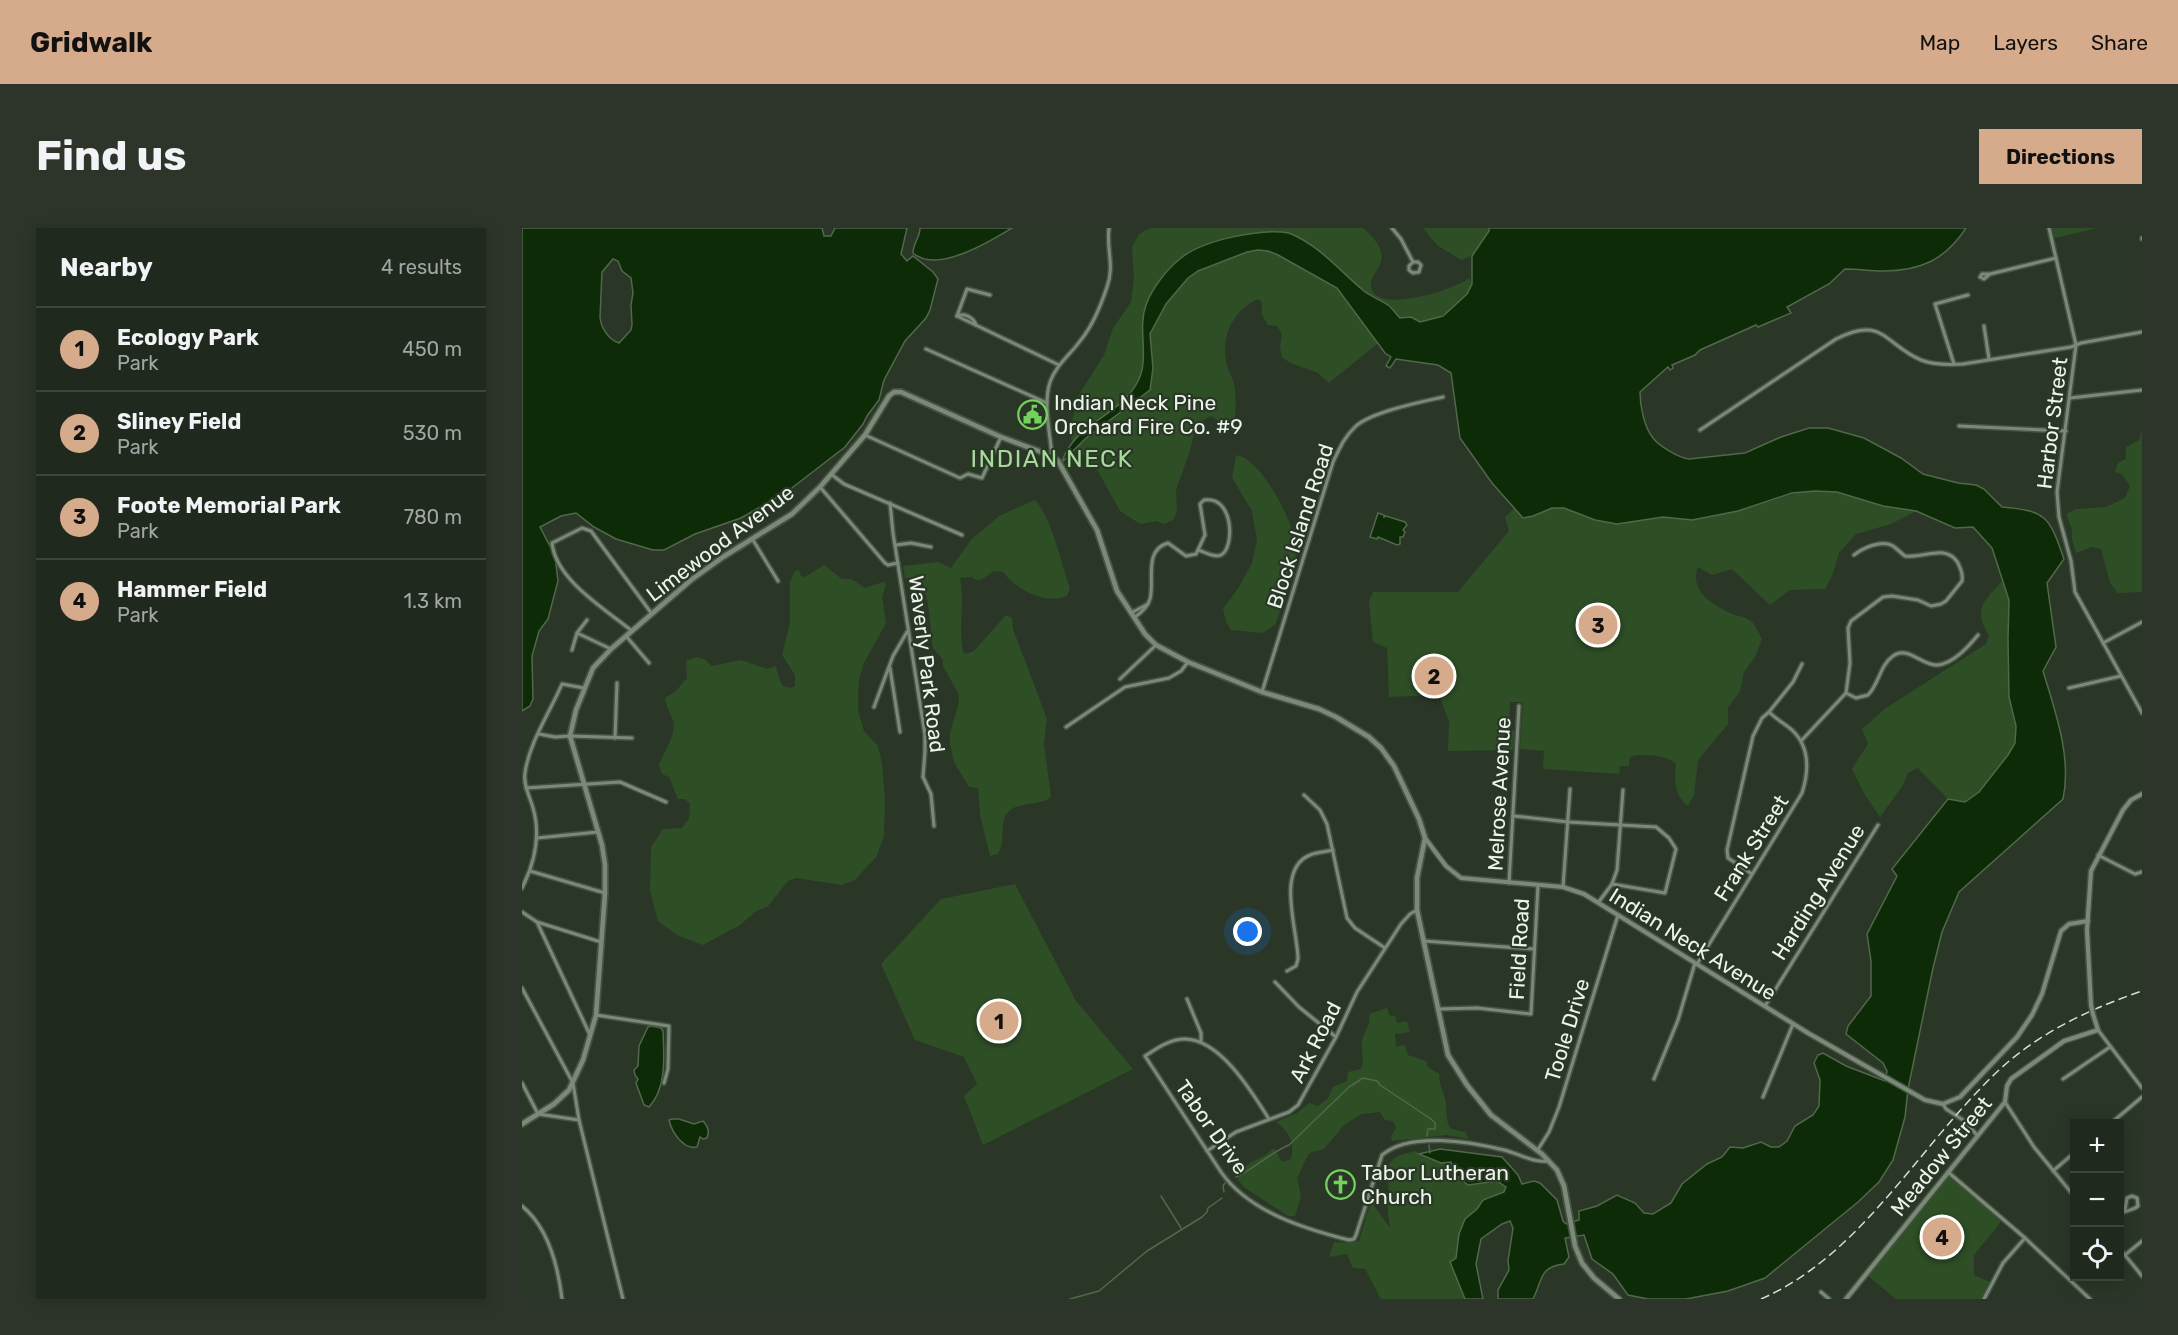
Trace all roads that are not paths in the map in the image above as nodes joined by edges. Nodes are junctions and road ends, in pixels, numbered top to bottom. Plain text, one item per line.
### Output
1 (1108, 228) edge
2 (1392, 228) edge
3 (2049, 228) edge
4 (2056, 258) junction
5 (1413, 262) junction
6 (1990, 274) dead end
7 (990, 295) dead end
8 (1968, 295) dead end
9 (1984, 326) dead end
10 (2142, 332) edge
11 (2076, 345) junction
12 (926, 349) dead end
13 (1989, 359) junction
14 (1059, 364) junction
15 (1954, 364) junction
16 (2142, 390) edge
17 (1443, 397) dead end
18 (2070, 398) junction
19 (1047, 403) junction
20 (1959, 426) dead end
21 (1700, 430) dead end
22 (2066, 432) junction
23 (865, 435) junction
24 (1001, 437) junction
25 (1052, 456) junction
26 (831, 474) junction
27 (820, 487) junction
28 (890, 503) junction
29 (962, 535) dead end
30 (753, 540) junction
31 (896, 545) junction
32 (931, 547) dead end
33 (1198, 550) junction
34 (1854, 555) dead end
35 (898, 564) junction
36 (778, 581) dead end
37 (652, 614) junction
38 (1133, 615) junction
39 (588, 620) dead end
40 (2142, 622) edge
41 (908, 630) junction
42 (632, 631) junction
43 (577, 633) junction
44 (626, 636) junction
45 (1978, 636) dead end
46 (2103, 643) junction
47 (1156, 645) junction
48 (611, 649) junction
49 (572, 650) dead end
50 (1188, 662) junction
51 (649, 663) dead end
52 (1802, 664) dead end
53 (890, 666) junction
54 (2121, 676) junction
55 (1120, 679) dead end
56 (617, 683) dead end
57 (584, 688) junction
58 (2069, 688) dead end
59 (1262, 692) junction
60 (1846, 693) junction
61 (1519, 706) dead end
62 (874, 707) dead end
63 (1769, 712) junction
64 (2142, 713) edge
65 (1066, 727) dead end
66 (900, 732) dead end
67 (539, 734) junction
68 (570, 735) junction
69 (615, 738) junction
70 (632, 738) dead end
71 (1801, 741) junction
72 (582, 784) junction
73 (526, 788) junction
74 (1570, 789) dead end
75 (1623, 790) dead end
76 (2142, 794) edge
77 (1304, 795) dead end
78 (666, 802) dead end
79 (1514, 816) junction
80 (1569, 822) junction
81 (1878, 825) dead end
82 (934, 826) dead end
83 (1621, 826) junction
84 (598, 832) junction
85 (537, 838) junction
86 (1425, 838) junction
87 (1333, 850) junction
88 (2098, 855) junction
89 (530, 872) junction
90 (2142, 872) edge
91 (1752, 874) junction
92 (1509, 883) junction
93 (1612, 884) junction
94 (1538, 885) junction
95 (1563, 887) junction
96 (522, 888) edge
97 (605, 893) junction
98 (1598, 903) junction
99 (1417, 910) junction
100 (522, 912) edge
101 (1618, 915) junction
102 (2088, 921) junction
103 (537, 922) junction
104 (1422, 941) junction
105 (602, 943) junction
106 (1385, 948) junction
107 (1534, 949) junction
108 (1696, 964) junction
109 (1287, 972) dead end
110 (1275, 982) dead end
111 (522, 988) edge
112 (1187, 999) dead end
113 (1765, 1006) junction
114 (1437, 1009) junction
115 (596, 1015) junction
116 (1793, 1024) junction
117 (2098, 1030) junction
118 (590, 1036) junction
119 (1336, 1037) junction
120 (1201, 1041) junction
121 (2109, 1047) junction
122 (1654, 1079) dead end
123 (2063, 1079) dead end
124 (522, 1083) edge
125 (573, 1083) junction
126 (664, 1083) dead end
127 (2142, 1088) edge
128 (1763, 1097) dead end
129 (2142, 1097) edge
130 (2005, 1102) junction
131 (1943, 1104) junction
132 (538, 1114) junction
133 (1269, 1119) junction
134 (2116, 1119) edge
135 (579, 1120) junction
136 (522, 1124) edge
137 (1978, 1136) junction
138 (1537, 1150) junction
139 (1207, 1151) junction
140 (2070, 1156) edge
141 (1550, 1161) junction
142 (2053, 1171) junction
143 (1948, 1172) junction
144 (2070, 1191) edge
145 (522, 1206) edge
146 (2125, 1210) joint
147 (2025, 1238) junction
148 (2142, 1241) edge
149 (2124, 1255) joint
150 (2142, 1276) edge
151 (1821, 1292) dead end
152 (562, 1299) edge
153 (623, 1299) edge
154 (1619, 1299) edge
155 (1829, 1299) edge
156 (1846, 1299) edge
157 (1984, 1299) edge
158 (2090, 1299) edge

1 - 14 street
2 - 5 street
3 - 4 street, Harbor Street
4 - 6 street
4 - 11 street, Harbor Street
5 - 5 street
7 - 14 street
8 - 15 street
9 - 13 street
10 - 11 street
11 - 13 street
11 - 18 street, Harbor Street
12 - 19 street
13 - 15 street
14 - 19 street
15 - 21 street
16 - 18 street
17 - 59 street, Block Island Road
18 - 22 street, Harbor Street
19 - 25 street
20 - 22 street
22 - 46 street, Harbor Street
23 - 24 main road, Limewood Avenue
23 - 24 street
23 - 26 main road, Limewood Avenue
24 - 25 main road
25 - 38 main road
26 - 27 main road, Limewood Avenue
26 - 28 street
27 - 30 main road, Limewood Avenue
27 - 35 street
28 - 29 street
28 - 31 street, Waverly Park Road
30 - 36 street
30 - 37 main road, Limewood Avenue
31 - 32 street
31 - 35 street, Waverly Park Road
33 - 33 street
33 - 38 street
34 - 60 street
35 - 41 street, Waverly Park Road
37 - 42 main road, Limewood Avenue
37 - 42 street
38 - 47 main road
39 - 43 street
40 - 46 street
41 - 53 street
41 - 82 street, Waverly Park Road
42 - 44 main road, Limewood Avenue
43 - 48 street
43 - 49 street
44 - 48 main road, Limewood Avenue
44 - 51 street
45 - 60 street
46 - 54 street, Harbor Street
47 - 50 main road
47 - 55 street
48 - 57 main road, Limewood Avenue
50 - 59 main road
50 - 65 street
52 - 63 street
53 - 62 street
53 - 66 street
54 - 58 street
54 - 64 street, Harbor Street
56 - 69 street
57 - 67 street
57 - 68 main road, Limewood Avenue
59 - 86 main road
60 - 71 street
61 - 79 street, Melrose Avenue
63 - 71 street
63 - 91 street
67 - 68 street
67 - 73 street
68 - 69 street
68 - 72 main road
69 - 70 street
71 - 91 street, Frank Street
72 - 73 street
72 - 78 street
72 - 84 main road
73 - 85 street
74 - 80 street
75 - 83 street
76 - 88 street
77 - 87 street
79 - 80 street
79 - 92 street, Melrose Avenue
80 - 83 street
80 - 95 street
81 - 113 street, Harding Avenue
83 - 93 street
83 - 93 street
84 - 85 street
84 - 97 main road
85 - 89 street
86 - 92 street, Indian Neck Avenue
86 - 99 main road
87 - 106 street
87 - 109 street
88 - 90 street
88 - 102 street
89 - 96 street
89 - 97 street
91 - 108 street, Frank Street
92 - 94 street, Indian Neck Avenue
93 - 98 street
94 - 95 street, Indian Neck Avenue
94 - 107 street, Field Road
95 - 98 street, Indian Neck Avenue
97 - 105 main road
98 - 101 street, Indian Neck Avenue
99 - 104 main road
99 - 106 street, Ark Road
100 - 103 street
101 - 108 street, Indian Neck Avenue
101 - 138 street, Toole Drive
102 - 117 street, bridge
102 - 131 street
103 - 105 street
103 - 118 street
104 - 107 street
104 - 114 main road
105 - 115 main road
106 - 119 street, Ark Road
107 - 114 street, Field Road
108 - 113 street, Indian Neck Avenue
108 - 122 street, Frank Street
110 - 119 street
111 - 125 street
112 - 120 street
113 - 116 street, Indian Neck Avenue
114 - 138 main road
115 - 118 main road
115 - 126 street
116 - 128 street
116 - 131 street, Indian Neck Avenue
117 - 121 street
117 - 130 street, Meadow Street
118 - 125 main road
119 - 133 street, Ark Road
120 - 133 street
120 - 139 street, Tabor Drive
121 - 123 street
121 - 127 street
124 - 132 street
125 - 132 main road
125 - 135 street
129 - 134 street
130 - 137 street, Meadow Street
130 - 142 street
131 - 137 street, Indian Neck Avenue
132 - 135 street
132 - 136 main road
133 - 139 street, Ark Road
135 - 153 street
137 - 143 street, Meadow Street
138 - 141 main road
139 - 141 street, Tabor Drive
140 - 142 street
141 - 154 main road
142 - 144 street
143 - 147 street
143 - 156 street, Meadow Street
145 - 152 street
146 - 146 street
147 - 157 street
147 - 158 street
148 - 149 street
149 - 150 street
151 - 155 street

